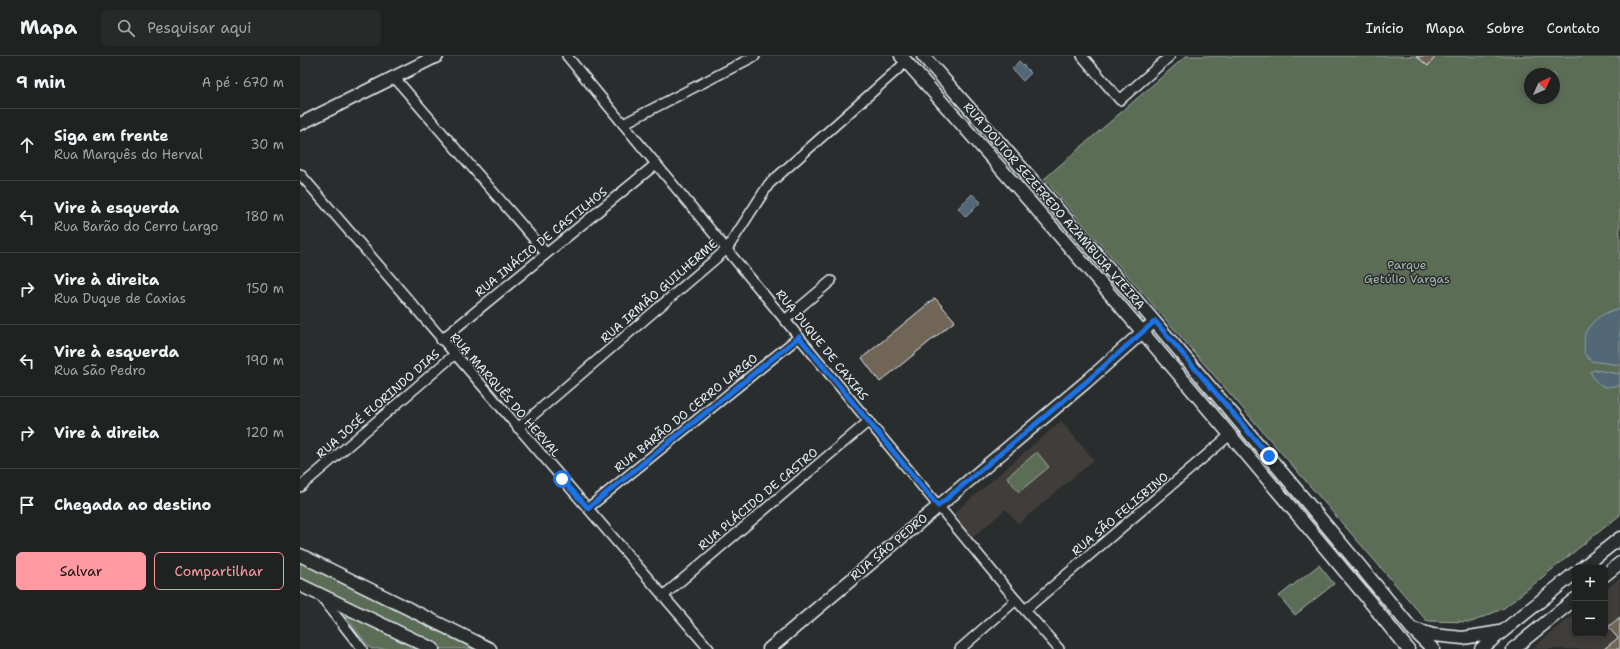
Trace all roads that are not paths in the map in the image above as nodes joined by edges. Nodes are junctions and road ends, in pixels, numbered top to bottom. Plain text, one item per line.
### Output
1 (437, 56) edge
2 (567, 56) edge
3 (755, 56) edge
4 (922, 56) edge
5 (1082, 56) edge
6 (1170, 56) edge
7 (904, 59) edge
8 (394, 77) junction
9 (300, 124) edge
10 (623, 124) junction
11 (656, 164) junction
12 (300, 174) edge
13 (727, 250) junction
14 (546, 253) junction
15 (831, 281) dead end
16 (785, 320) junction
17 (1155, 321) junction
18 (1142, 332) junction
19 (799, 337) junction
20 (441, 340) junction
21 (454, 355) junction
22 (869, 421) junction
23 (518, 428) junction
24 (1230, 436) junction
25 (300, 487) edge
26 (938, 506) junction
27 (588, 508) junction
28 (1620, 538) edge
29 (300, 555) edge
30 (1620, 563) edge
31 (1586, 565) edge
32 (1608, 573) edge
33 (1572, 575) edge
34 (300, 585) edge
35 (320, 596) junction
36 (663, 596) junction
37 (1016, 600) junction
38 (1573, 601) edge
39 (1025, 610) junction
40 (1412, 629) junction
41 (1500, 632) junction
42 (362, 649) edge
43 (433, 649) edge
44 (490, 649) edge
45 (708, 649) edge
46 (769, 649) edge
47 (960, 649) edge
48 (1059, 649) edge
49 (1408, 649) edge
50 (1433, 649) edge
51 (1481, 649) edge
52 (1513, 649) edge

1 - 8 main road
2 - 10 street, RUA DUQUE DE CAXIAS
3 - 10 street
4 - 17 main road, RUA DOUTOR SEZEFREDO AZAMBUJA VIEIRA
5 - 6 street
7 - 13 street, RUA IRMÃO GUILHERME
7 - 18 main road, RUA DOUTOR SEZEFREDO AZAMBUJA VIEIRA
8 - 9 main road
8 - 14 street
10 - 11 street, RUA DUQUE DE CAXIAS
11 - 13 street, RUA DUQUE DE CAXIAS
11 - 14 street, RUA INÁCIO DE CASTILHOS
12 - 20 street, RUA MARQUÊS DO HERVAL
13 - 16 street, RUA DUQUE DE CAXIAS
13 - 23 street, RUA IRMÃO GUILHERME
14 - 20 street, RUA INÁCIO DE CASTILHOS
15 - 16 street
16 - 19 street, RUA DUQUE DE CAXIAS
17 - 18 main road, RUA SÃO PEDRO
17 - 40 main road, RUA DOUTOR SEZEFREDO AZAMBUJA VIEIRA
18 - 24 main road, RUA DOUTOR SEZEFREDO AZAMBUJA VIEIRA
18 - 26 main road, RUA SÃO PEDRO
19 - 22 street, RUA DUQUE DE CAXIAS
19 - 27 street, RUA BARÃO DO CERRO LARGO
20 - 21 street, RUA MARQUÊS DO HERVAL
21 - 23 street, RUA MARQUÊS DO HERVAL
21 - 25 street, RUA JOSÉ FLORINDO DIAS
22 - 26 street, RUA DUQUE DE CAXIAS
22 - 36 street, RUA PLÁCIDO DE CASTRO
23 - 27 street, RUA MARQUÊS DO HERVAL
24 - 39 street, RUA SÃO FELISBINO
24 - 49 main road, RUA DOUTOR SEZEFREDO AZAMBUJA VIEIRA
26 - 37 street, RUA DUQUE DE CAXIAS
26 - 46 main road, RUA SÃO PEDRO
27 - 36 street, RUA MARQUÊS DO HERVAL
28 - 31 main road
29 - 44 main road
30 - 32 main road
33 - 41 main road
34 - 35 main road
35 - 42 street
35 - 43 main road
36 - 45 street, RUA MARQUÊS DO HERVAL
37 - 39 street, RUA DUQUE DE CAXIAS
37 - 47 street
38 - 52 main road
39 - 48 street, RUA DUQUE DE CAXIAS
40 - 41 main road
40 - 50 main road, RUA DOUTOR SEZEFREDO AZAMBUJA VIEIRA
41 - 51 main road

